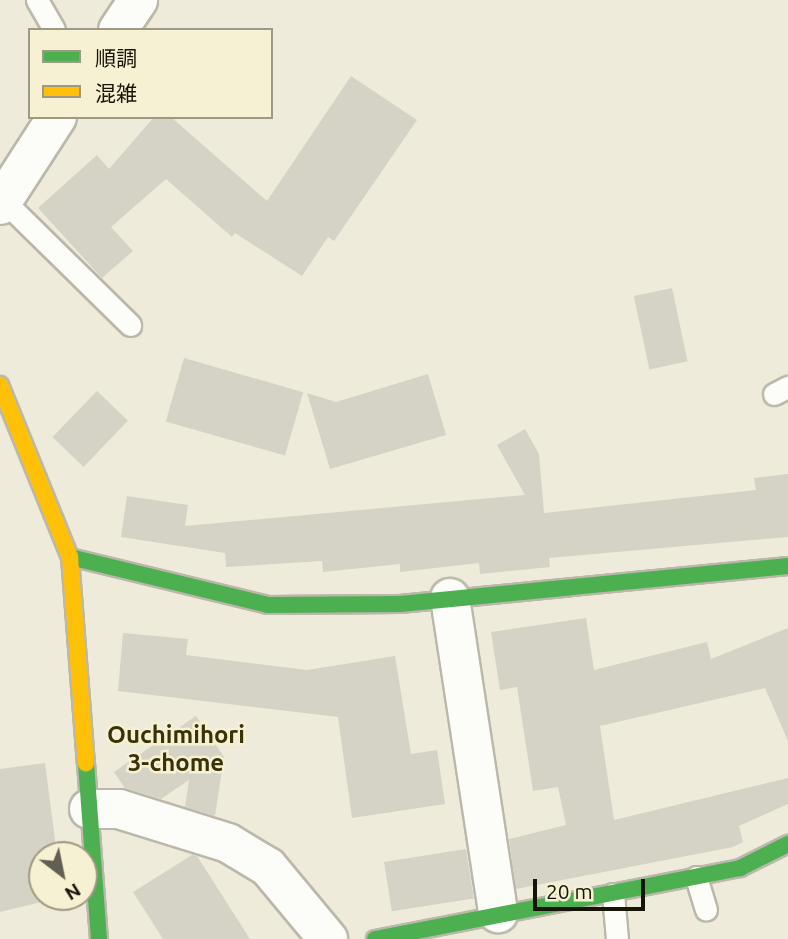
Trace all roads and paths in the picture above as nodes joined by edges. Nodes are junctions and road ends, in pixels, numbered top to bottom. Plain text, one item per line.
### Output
1 (37, 0) edge
2 (53, 28) edge
3 (56, 119) edge
4 (2, 203) edge
5 (130, 325) dead end
6 (0, 385) edge
7 (70, 557) junction
8 (788, 566) edge
9 (450, 598) junction
10 (89, 809) junction
11 (788, 844) edge
12 (696, 877) junction
13 (613, 894) junction
14 (706, 910) dead end
15 (498, 913) junction
16 (99, 939) edge
17 (328, 939) edge
18 (375, 939) edge
19 (617, 939) edge

1 - 2 lane
3 - 4 street
4 - 5 lane
6 - 7 street
7 - 9 street
7 - 10 street
8 - 9 street
9 - 15 street
10 - 16 street
10 - 17 street
11 - 12 street
12 - 13 street
12 - 14 lane
13 - 15 street
13 - 19 lane
15 - 18 street

